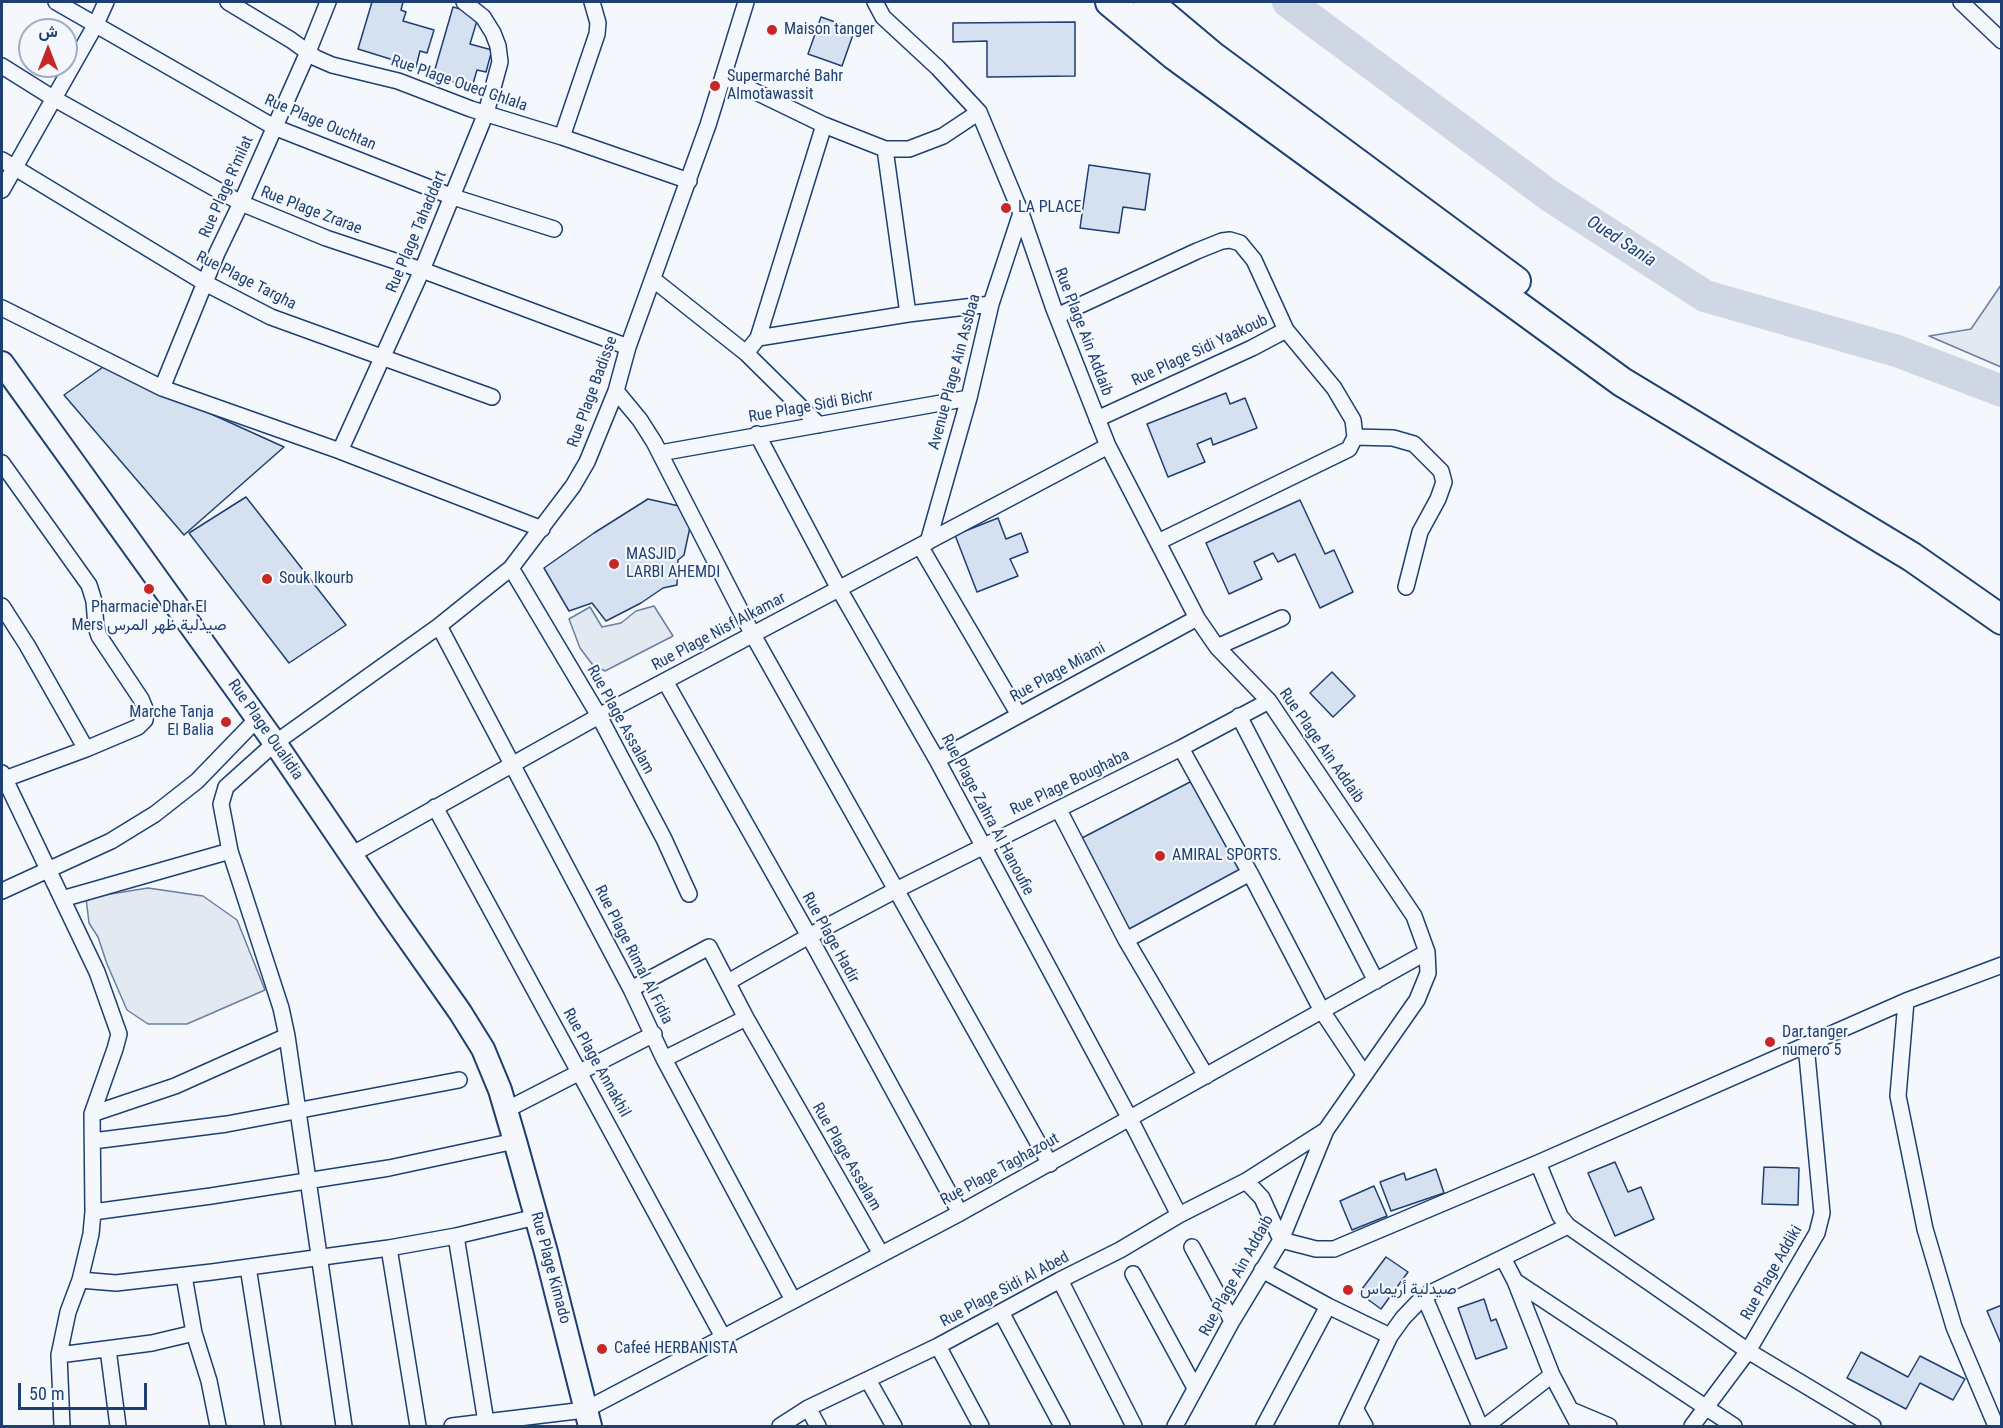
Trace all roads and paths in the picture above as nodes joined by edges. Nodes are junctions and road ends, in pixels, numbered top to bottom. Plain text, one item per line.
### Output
1 (56, 2) edge
2 (106, 2) edge
3 (228, 2) edge
4 (328, 2) edge
5 (464, 2) edge
6 (592, 2) edge
7 (746, 2) edge
8 (875, 2) edge
9 (1110, 2) edge
10 (1148, 2) edge
11 (1961, 2) edge
12 (96, 24) junction
13 (2001, 41) edge
14 (308, 52) junction
15 (2, 66) edge
16 (723, 76) junction
17 (53, 98) junction
18 (979, 112) junction
19 (486, 113) junction
20 (824, 124) junction
21 (274, 126) junction
22 (562, 136) junction
23 (885, 149) junction
24 (8, 164) edge
25 (688, 182) junction
26 (2, 190) edge
27 (453, 197) junction
28 (241, 203) junction
29 (1021, 213) junction
30 (554, 229) dead end
31 (422, 270) junction
32 (654, 280) junction
33 (206, 283) junction
34 (991, 304) junction
35 (2, 308) edge
36 (908, 314) junction
37 (1057, 316) junction
38 (1286, 330) junction
39 (758, 338) junction
40 (628, 347) junction
41 (746, 353) junction
42 (382, 356) junction
43 (2, 363) edge
44 (162, 388) junction
45 (616, 391) junction
46 (492, 397) dead end
47 (969, 398) junction
48 (1097, 419) junction
49 (819, 425) junction
50 (757, 434) junction
51 (1352, 443) junction
52 (1108, 447) junction
53 (340, 451) junction
54 (660, 453) junction
55 (2, 463) edge
56 (542, 529) junction
57 (1158, 542) junction
58 (924, 544) junction
59 (512, 568) junction
60 (1406, 587) dead end
61 (839, 589) junction
62 (2001, 600) edge
63 (2, 606) edge
64 (1197, 618) junction
65 (1282, 618) dead end
66 (2001, 620) edge
67 (439, 626) junction
68 (753, 634) junction
69 (1217, 647) junction
70 (665, 681) junction
71 (1269, 701) junction
72 (1019, 715) junction
73 (599, 716) junction
74 (1239, 716) junction
75 (257, 719) junction
76 (275, 743) junction
77 (1181, 748) junction
78 (87, 749) junction
79 (937, 760) junction
80 (513, 763) junction
81 (3, 777) edge
82 (435, 807) junction
83 (1059, 810) junction
84 (983, 846) junction
85 (230, 851) junction
86 (351, 855) junction
87 (49, 870) junction
88 (1250, 873) junction
89 (896, 890) junction
90 (2, 891) edge
91 (689, 894) dead end
92 (62, 899) junction
93 (809, 936) junction
94 (1126, 940) junction
95 (1427, 952) junction
96 (2001, 965) edge
97 (1376, 981) junction
98 (728, 982) junction
99 (631, 989) junction
100 (1906, 1001) junction
101 (1322, 1011) junction
102 (746, 1018) junction
103 (654, 1034) junction
104 (287, 1036) junction
105 (1806, 1045) junction
106 (664, 1059) junction
107 (580, 1072) junction
108 (1364, 1074) junction
109 (1206, 1076) junction
110 (459, 1080) dead end
111 (506, 1110) junction
112 (299, 1111) junction
113 (92, 1114) junction
114 (1130, 1119) junction
115 (1326, 1130) junction
116 (93, 1140) junction
117 (515, 1140) junction
118 (1538, 1162) junction
119 (1050, 1164) junction
120 (308, 1181) junction
121 (1246, 1181) junction
122 (93, 1212) junction
123 (960, 1213) junction
124 (1179, 1215) junction
125 (536, 1218) junction
126 (1568, 1226) junction
127 (456, 1236) junction
128 (1281, 1240) junction
129 (1192, 1247) dead end
130 (389, 1248) junction
131 (881, 1254) junction
132 (320, 1258) junction
133 (1503, 1258) junction
134 (248, 1267) junction
135 (1262, 1270) junction
136 (1133, 1274) dead end
137 (184, 1276) junction
138 (80, 1280) junction
139 (1060, 1280) junction
140 (1515, 1281) junction
141 (1424, 1296) junction
142 (793, 1300) junction
143 (1328, 1306) junction
144 (1001, 1312) junction
145 (1232, 1320) junction
146 (195, 1333) junction
147 (723, 1336) junction
148 (1390, 1336) junction
149 (938, 1346) junction
150 (108, 1348) junction
151 (1748, 1351) junction
152 (59, 1355) junction
153 (1552, 1376) junction
154 (868, 1380) junction
155 (1195, 1388) junction
156 (1707, 1407) junction
157 (808, 1408) junction
158 (1356, 1410) junction
159 (1571, 1410) junction
160 (588, 1418) edge
161 (486, 1422) junction
162 (62, 1426) edge
163 (118, 1426) edge
164 (218, 1426) edge
165 (273, 1426) edge
166 (344, 1426) edge
167 (418, 1426) edge
168 (458, 1426) edge
169 (780, 1426) edge
170 (818, 1426) edge
171 (894, 1426) edge
172 (981, 1426) edge
173 (1062, 1426) edge
174 (1134, 1426) edge
175 (1175, 1426) edge
176 (1264, 1426) edge
177 (1347, 1426) edge
178 (1365, 1426) edge
179 (1480, 1426) edge
180 (1486, 1426) edge
181 (1579, 1426) edge
182 (1609, 1426) edge
183 (1692, 1426) edge
184 (1734, 1426) edge
185 (1873, 1426) edge
186 (1996, 1426) edge

1 - 12 street, Rue Plage Ouchtan
2 - 12 street
3 - 14 street, Rue Plage Oued Ghlala
4 - 14 street, Rue Plage R'milat
5 - 19 street, Rue Plage Tahaddart
6 - 22 street
7 - 16 street, Rue Plage Badisse
8 - 18 street, Rue Plage Ain Addaib
9 - 66 highway
10 - 62 highway
11 - 13 street
12 - 17 street
12 - 21 street, Rue Plage Ouchtan
14 - 19 street, Rue Plage Oued Ghlala
14 - 21 street, Rue Plage R'milat
15 - 17 street, Rue Plage Zrarae
16 - 20 street
16 - 25 street, Rue Plage Badisse
17 - 24 street
17 - 28 street, Rue Plage Zrarae
18 - 23 street
18 - 29 street, Rue Plage Ain Addaib
19 - 22 street, Rue Plage Oued Ghlala
19 - 27 street, Rue Plage Tahaddart
20 - 23 street
20 - 39 street
21 - 27 street, Rue Plage Ouchtan
21 - 28 street, Rue Plage R'milat
22 - 25 street, Rue Plage Oued Ghlala
23 - 36 street
24 - 26 street
24 - 33 street, Rue Plage Targha
25 - 32 street, Rue Plage Badisse
27 - 30 street, Rue Plage Ouchtan
27 - 31 street, Rue Plage Tahaddart
28 - 31 street, Rue Plage Zrarae
28 - 33 street, Rue Plage R'milat
29 - 34 street, Avenue Plage Ain Assbaa
29 - 37 street, Rue Plage Ain Addaib
31 - 40 street, Rue Plage Zrarae
31 - 42 street, Rue Plage Tahaddart
32 - 40 street, Rue Plage Badisse
32 - 41 street
33 - 42 street, Rue Plage Targha
33 - 44 street, Rue Plage R'milat
34 - 36 street
34 - 47 street, Avenue Plage Ain Assbaa
35 - 44 street
36 - 39 street
37 - 38 street
37 - 48 street, Rue Plage Ain Addaib
38 - 48 street, Rue Plage Sidi Yaakoub
38 - 51 street, Rue Plage Sidi Yaakoub
39 - 41 street
40 - 45 street, Rue Plage Badisse
41 - 49 street
42 - 46 street, Rue Plage Targha
42 - 53 street, Rue Plage Tahaddart
43 - 75 street, Rue Plage Oualidia
44 - 53 street
45 - 54 street
45 - 56 street, Rue Plage Badisse
47 - 49 street, Rue Plage Sidi Bichr
47 - 58 street, Avenue Plage Ain Assbaa
48 - 52 street, Rue Plage Ain Addaib
49 - 50 street, Rue Plage Sidi Bichr
50 - 54 street, Rue Plage Sidi Bichr
50 - 61 street, Rue Plage Zahra Al Hanoufie
51 - 57 street
51 - 60 street
52 - 57 street, Rue Plage Ain Addaib
52 - 58 street, Rue Plage Nisf Alkamar
53 - 56 street
54 - 68 street
55 - 78 street
56 - 59 street, Rue Plage Badisse
57 - 64 street, Rue Plage Ain Addaib
58 - 61 street, Rue Plage Nisf Alkamar
58 - 72 street
59 - 67 street, Rue Plage Badisse
59 - 73 street, Rue Plage Assalam
61 - 68 street, Rue Plage Nisf Alkamar
61 - 79 street, Rue Plage Zahra Al Hanoufie
63 - 78 street
64 - 69 street, Rue Plage Ain Addaib
64 - 72 street, Rue Plage Miami
65 - 69 street
67 - 76 street, Rue Plage Badisse
67 - 80 street, Rue Plage Rimal Al Fidia
68 - 70 street, Rue Plage Nisf Alkamar
68 - 89 street
69 - 71 street, Rue Plage Ain Addaib
70 - 73 street, Rue Plage Nisf Alkamar
70 - 93 street, Rue Plage Hadir
71 - 74 street, Rue Plage Boughaba
71 - 95 street, Rue Plage Ain Addaib
72 - 79 street, Rue Plage Miami
73 - 80 street, Rue Plage Nisf Alkamar
73 - 91 street, Rue Plage Assalam
74 - 77 street, Rue Plage Boughaba
74 - 97 street
75 - 76 street, Rue Plage Oualidia
75 - 87 street
76 - 85 street, Rue Plage Badisse
76 - 86 street, Rue Plage Oualidia
77 - 83 street, Rue Plage Boughaba
77 - 88 street
78 - 81 street
79 - 84 street, Rue Plage Zahra Al Hanoufie
80 - 82 street, Rue Plage Nisf Alkamar
80 - 99 street, Rue Plage Rimal Al Fidia
81 - 87 street
82 - 86 street, Rue Plage Nisf Alkamar
82 - 107 street, Rue Plage Annakhil
83 - 84 street, Rue Plage Boughaba
83 - 94 street
84 - 89 street, Rue Plage Boughaba
84 - 114 street, Rue Plage Zahra Al Hanoufie
85 - 92 street
85 - 104 street, Rue Plage Badisse
86 - 111 street, Rue Plage Oualidia
87 - 90 street
87 - 92 street
88 - 94 street
88 - 101 street
89 - 93 street, Rue Plage Boughaba
89 - 119 street
92 - 113 street
93 - 98 street, Rue Plage Boughaba
93 - 123 street, Rue Plage Hadir
94 - 109 street
95 - 97 street, Rue Plage Taghazout
95 - 108 street, Rue Plage Ain Addaib
96 - 100 street
97 - 101 street, Rue Plage Taghazout
98 - 99 street, Rue Plage Assalam
98 - 102 street, Rue Plage Assalam
99 - 103 street, Rue Plage Rimal Al Fidia
100 - 105 street
100 - 186 street
101 - 108 street
101 - 109 street, Rue Plage Taghazout
102 - 106 street
102 - 131 street, Rue Plage Assalam
103 - 106 street, Rue Plage Rimal Al Fidia
103 - 107 street
104 - 112 street, Rue Plage Badisse
104 - 113 street
105 - 118 street
105 - 151 street, Rue Plage Addiki
106 - 142 street, Rue Plage Rimal Al Fidia
107 - 111 street
107 - 147 street, Rue Plage Annakhil
108 - 115 street, Rue Plage Ain Addaib
109 - 114 street, Rue Plage Taghazout
110 - 112 street
111 - 117 street, Rue Plage Kimado
112 - 116 street
112 - 120 street, Rue Plage Badisse
113 - 116 street
114 - 119 street, Rue Plage Taghazout
114 - 124 street, Rue Plage Zahra Al Hanoufie
115 - 121 street, Rue Plage Sidi Al Abed
115 - 128 street, Rue Plage Ain Addaib
116 - 122 street
117 - 120 street
117 - 125 street, Rue Plage Kimado
118 - 126 street
118 - 128 street
119 - 123 street, Rue Plage Taghazout
120 - 122 street
120 - 132 street, Rue Plage Badisse
121 - 124 street, Rue Plage Sidi Al Abed
121 - 128 street
122 - 138 street
123 - 131 street, Rue Plage Taghazout
124 - 139 street, Rue Plage Sidi Al Abed
125 - 127 street
125 - 160 street, Rue Plage Kimado
126 - 133 street
126 - 151 street
127 - 130 street
127 - 161 street
128 - 135 street, Rue Plage Ain Addaib
129 - 145 street
130 - 132 street
130 - 167 street
131 - 142 street, Rue Plage Taghazout
132 - 134 street
132 - 166 street, Rue Plage Badisse
133 - 140 street
133 - 141 street
134 - 137 street
134 - 165 street
135 - 143 street
135 - 145 street, Rue Plage Ain Addaib
136 - 155 street
137 - 138 street
137 - 146 street
138 - 152 street
139 - 144 street, Rue Plage Sidi Al Abed
139 - 174 street
140 - 153 street
140 - 156 street
141 - 148 street
141 - 179 street
142 - 147 street, Rue Plage Taghazout
143 - 148 street
143 - 176 street
144 - 149 street, Rue Plage Sidi Al Abed
144 - 173 street
145 - 155 street, Rue Plage Ain Addaib
146 - 150 street
146 - 164 street
147 - 160 street, Rue Plage Taghazout
148 - 158 street
149 - 154 street, Rue Plage Sidi Al Abed
149 - 172 street
150 - 152 street
150 - 163 street
151 - 156 street, Rue Plage Addiki
151 - 185 street
152 - 162 street
153 - 159 street
153 - 180 street
154 - 157 street, Rue Plage Sidi Al Abed
154 - 171 street
155 - 175 street, Rue Plage Ain Addaib
156 - 183 street, Rue Plage Addiki
156 - 184 street
157 - 169 street, Rue Plage Sidi Al Abed
157 - 170 street
158 - 177 street
158 - 178 street
159 - 181 street
159 - 182 street
160 - 161 street, Rue Plage Taghazout
161 - 168 street, Rue Plage Taghazout

